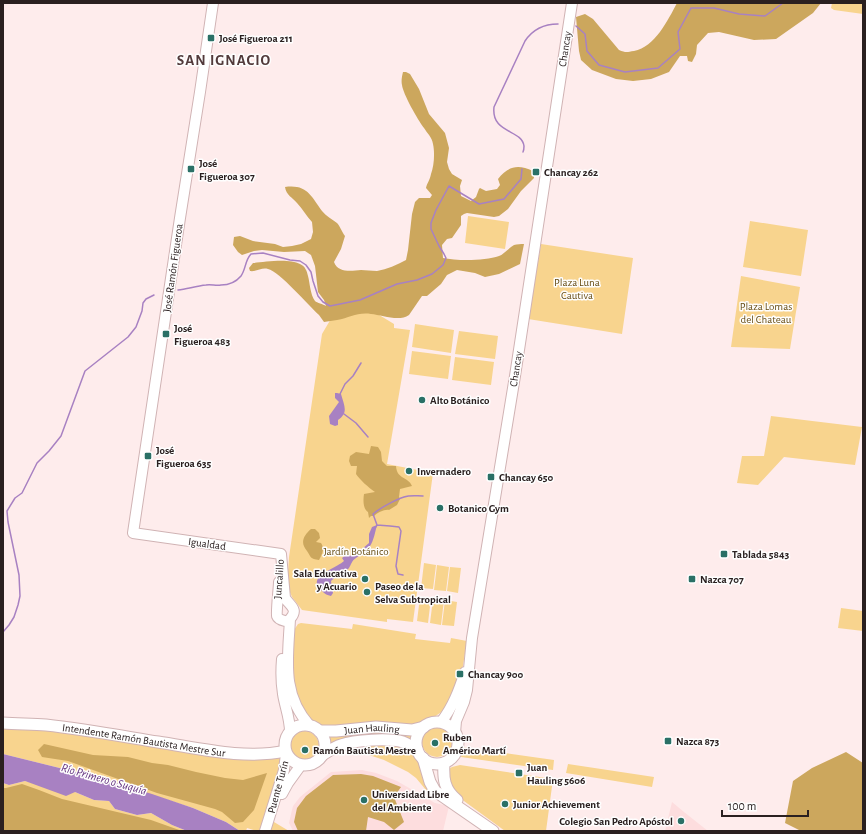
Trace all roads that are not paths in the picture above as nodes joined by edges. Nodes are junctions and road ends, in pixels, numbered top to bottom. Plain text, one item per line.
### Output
1 (212, 3) edge
2 (572, 3) edge
3 (133, 533) joint
4 (281, 554) junction
5 (290, 604) junction
6 (277, 607) junction
7 (288, 620) junction
8 (470, 657) junction
9 (441, 722) junction
10 (3, 723) edge
11 (424, 727) junction
12 (314, 728) junction
13 (290, 732) junction
14 (455, 733) junction
15 (286, 753) junction
16 (420, 753) junction
17 (322, 755) junction
18 (444, 762) junction
19 (301, 765) junction
20 (269, 819) junction
21 (265, 831) edge
22 (493, 831) edge
23 (502, 831) edge

1 - 3 main road, José Ramón Figueroa
2 - 8 main road, Chancay
3 - 4 main road, Igualdad
4 - 5 main road, Juncalillo
4 - 6 main road, Juncalillo
5 - 6 main road
5 - 7 main road, Juncalillo
6 - 7 main road, Juncalillo
7 - 12 main road, Juncalillo
7 - 13 main road, Juncalillo
8 - 9 main road
8 - 14 main road, Chancay
9 - 11 main road
9 - 14 main road
10 - 15 main road, Intendente Ramón Bautista Mestre Sur
11 - 12 main road, Juan Hauling
11 - 16 main road
12 - 13 main road
12 - 17 main road
13 - 15 main road
14 - 18 main road
15 - 19 main road
15 - 20 main road, Puente Turín
16 - 17 main road, Juan Hauling
16 - 18 main road
16 - 22 main road
17 - 19 main road
18 - 23 main road
19 - 20 main road, Puente Turín
20 - 21 main road, Puente Turín

